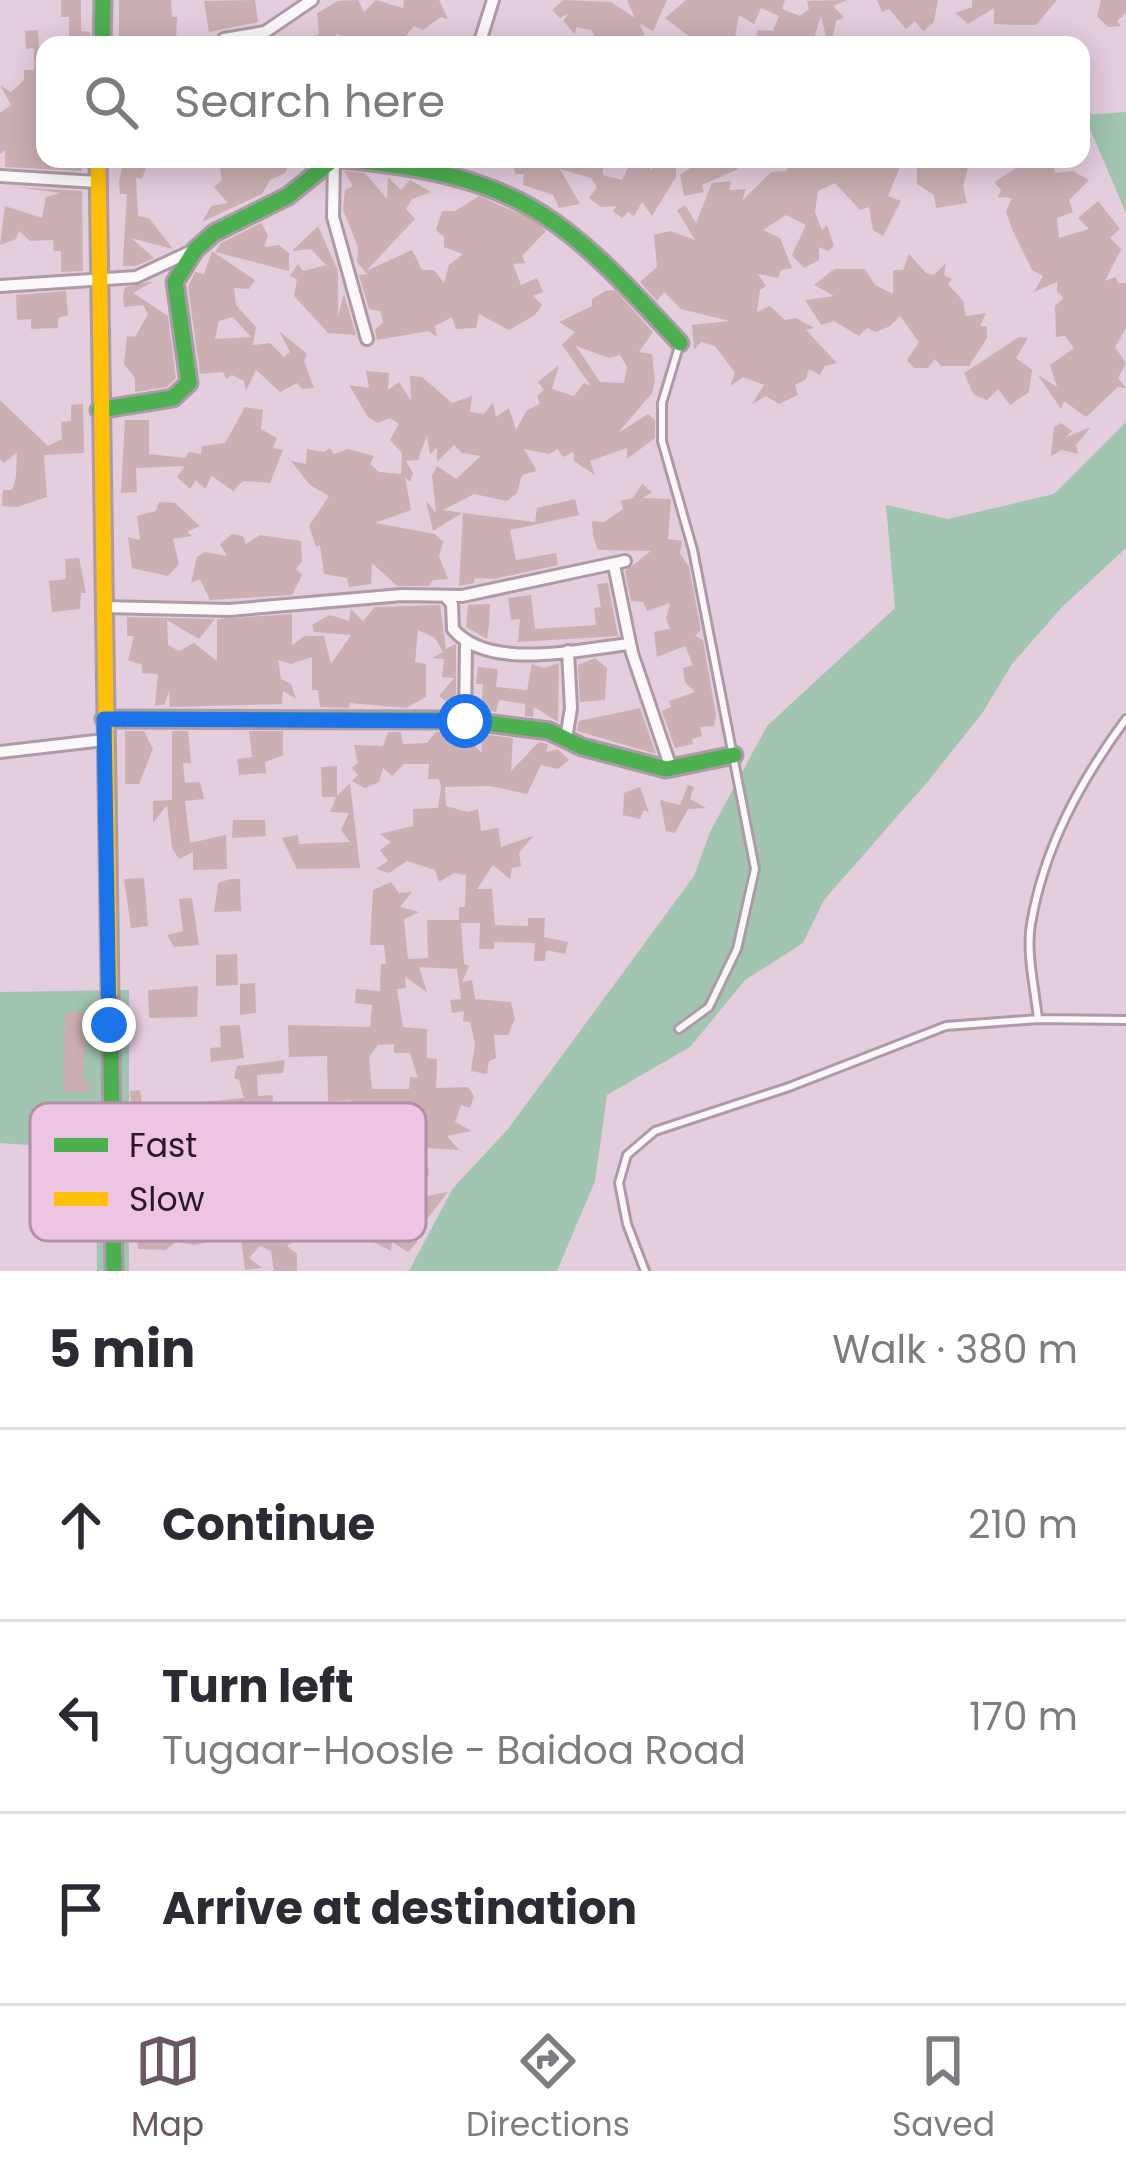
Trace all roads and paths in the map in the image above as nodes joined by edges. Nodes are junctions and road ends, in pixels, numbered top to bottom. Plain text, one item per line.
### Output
1 (103, 0) edge
2 (312, 0) edge
3 (493, 0) edge
4 (102, 36) edge
5 (244, 36) edge
6 (482, 36) edge
7 (98, 168) edge
8 (325, 168) edge
9 (337, 168) edge
10 (443, 168) edge
11 (0, 176) edge
12 (97, 182) junction
13 (195, 250) junction
14 (98, 282) junction
15 (0, 286) edge
16 (368, 339) dead end
17 (680, 343) joint
18 (99, 410) junction
19 (445, 596) junction
20 (104, 607) junction
21 (466, 644) junction
22 (630, 644) junction
23 (568, 651) junction
24 (1126, 718) edge
25 (104, 719) junction
26 (465, 721) junction
27 (566, 739) junction
28 (104, 740) junction
29 (0, 752) edge
30 (734, 755) junction
31 (671, 768) junction
32 (1038, 1019) junction
33 (1126, 1020) edge
34 (679, 1029) dead end
35 (111, 1103) edge
36 (113, 1241) edge
37 (114, 1271) edge
38 (645, 1271) edge

1 - 4 street
2 - 5 street
3 - 6 street
7 - 12 street
8 - 13 street
9 - 16 street
10 - 17 street
11 - 12 street
12 - 14 street
13 - 14 street
13 - 18 street
14 - 15 street
14 - 18 street
17 - 30 lane
18 - 20 street
19 - 20 street
19 - 21 street
19 - 22 street
20 - 25 street
21 - 23 street
21 - 26 street
22 - 23 street
22 - 31 street
23 - 27 street
24 - 32 lane
25 - 26 street
25 - 28 street
26 - 27 street
27 - 31 street
28 - 29 street
28 - 35 street
30 - 31 street
30 - 34 lane
32 - 33 lane
32 - 38 lane
36 - 37 street

